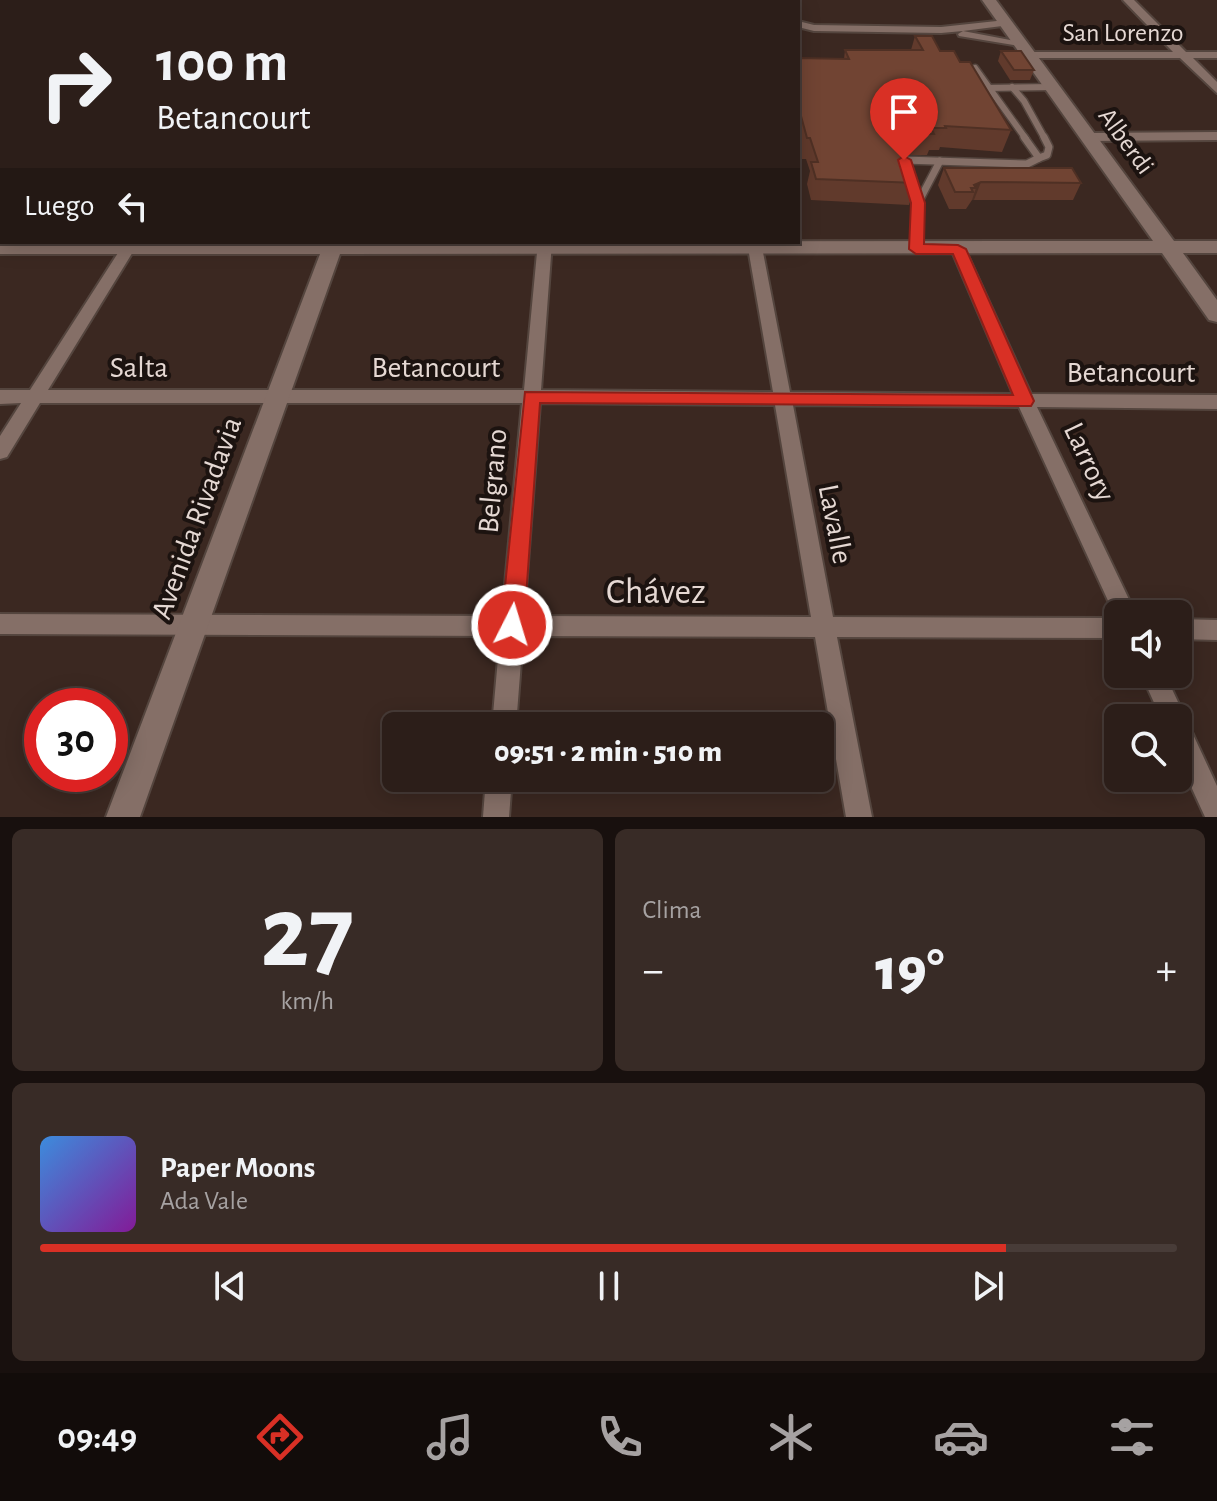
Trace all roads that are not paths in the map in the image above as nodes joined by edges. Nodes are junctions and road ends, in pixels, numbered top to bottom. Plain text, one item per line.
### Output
1 (989, 0) edge
2 (1128, 0) edge
3 (1006, 23) junction
4 (800, 24) edge
5 (814, 28) junction
6 (941, 30) junction
7 (800, 32) edge
8 (1026, 50) junction
9 (1183, 55) junction
10 (1217, 55) edge
11 (975, 68) edge
12 (1012, 87) junction
13 (1052, 87) junction
14 (987, 88) junction
15 (1217, 89) edge
16 (1217, 136) edge
17 (1089, 137) junction
18 (1039, 158) junction
19 (940, 161) junction
20 (918, 203) junction
21 (130, 245) edge
22 (332, 246) edge
23 (421, 246) edge
24 (545, 246) edge
25 (754, 246) edge
26 (1217, 247) edge
27 (0, 248) edge
28 (1170, 248) junction
29 (916, 249) junction
30 (958, 249) junction
31 (1217, 315) edge
32 (278, 395) junction
33 (35, 396) junction
34 (0, 397) edge
35 (532, 397) junction
36 (781, 399) junction
37 (1025, 401) junction
38 (1217, 402) edge
39 (0, 452) edge
40 (1118, 600) edge
41 (194, 623) junction
42 (0, 624) edge
43 (512, 625) junction
44 (824, 627) junction
45 (1104, 628) edge
46 (1192, 629) edge
47 (1217, 630) edge
48 (505, 712) edge
49 (1192, 761) edge
50 (498, 792) edge
51 (1217, 815) edge
52 (123, 817) edge
53 (496, 817) edge
54 (859, 817) edge

1 - 3 main road, Alberdi
2 - 9 street
3 - 6 street
3 - 8 main road, Alberdi
4 - 5 street
5 - 6 street
5 - 7 street
6 - 8 street, San Lorenzo
8 - 9 street, San Lorenzo
8 - 13 main road, Alberdi
9 - 10 street, San Lorenzo
9 - 15 street
11 - 14 lane
12 - 13 lane
12 - 14 lane
12 - 18 lane
13 - 17 main road, Alberdi
14 - 18 lane
16 - 17 street
17 - 28 main road, Alberdi
18 - 19 lane
19 - 20 lane
19 - 20 lane
20 - 29 lane
21 - 22 main road
21 - 27 main road
21 - 33 street
22 - 23 main road
22 - 32 main road, Avenida Rivadavia
23 - 24 main road
24 - 25 main road
24 - 35 street, Belgrano
25 - 29 main road
25 - 36 street, Lavalle
26 - 28 main road
28 - 30 main road
28 - 31 main road, Alberdi
29 - 30 main road
30 - 37 street, Larrory
32 - 33 street, Salta
32 - 35 street, Betancourt
32 - 41 main road, Avenida Rivadavia
33 - 34 street, Salta
33 - 39 street
35 - 36 street, Betancourt
35 - 43 street, Belgrano
36 - 37 street, Betancourt
36 - 44 street, Lavalle
37 - 38 street, Betancourt
37 - 40 street, Larrory
41 - 42 street, Chávez
41 - 43 street, Chávez
41 - 52 main road, Avenida Rivadavia
43 - 44 street, Chávez
43 - 48 street, Belgrano
44 - 45 street, Chávez
44 - 54 street, Lavalle
46 - 47 street
49 - 51 street
50 - 53 street

